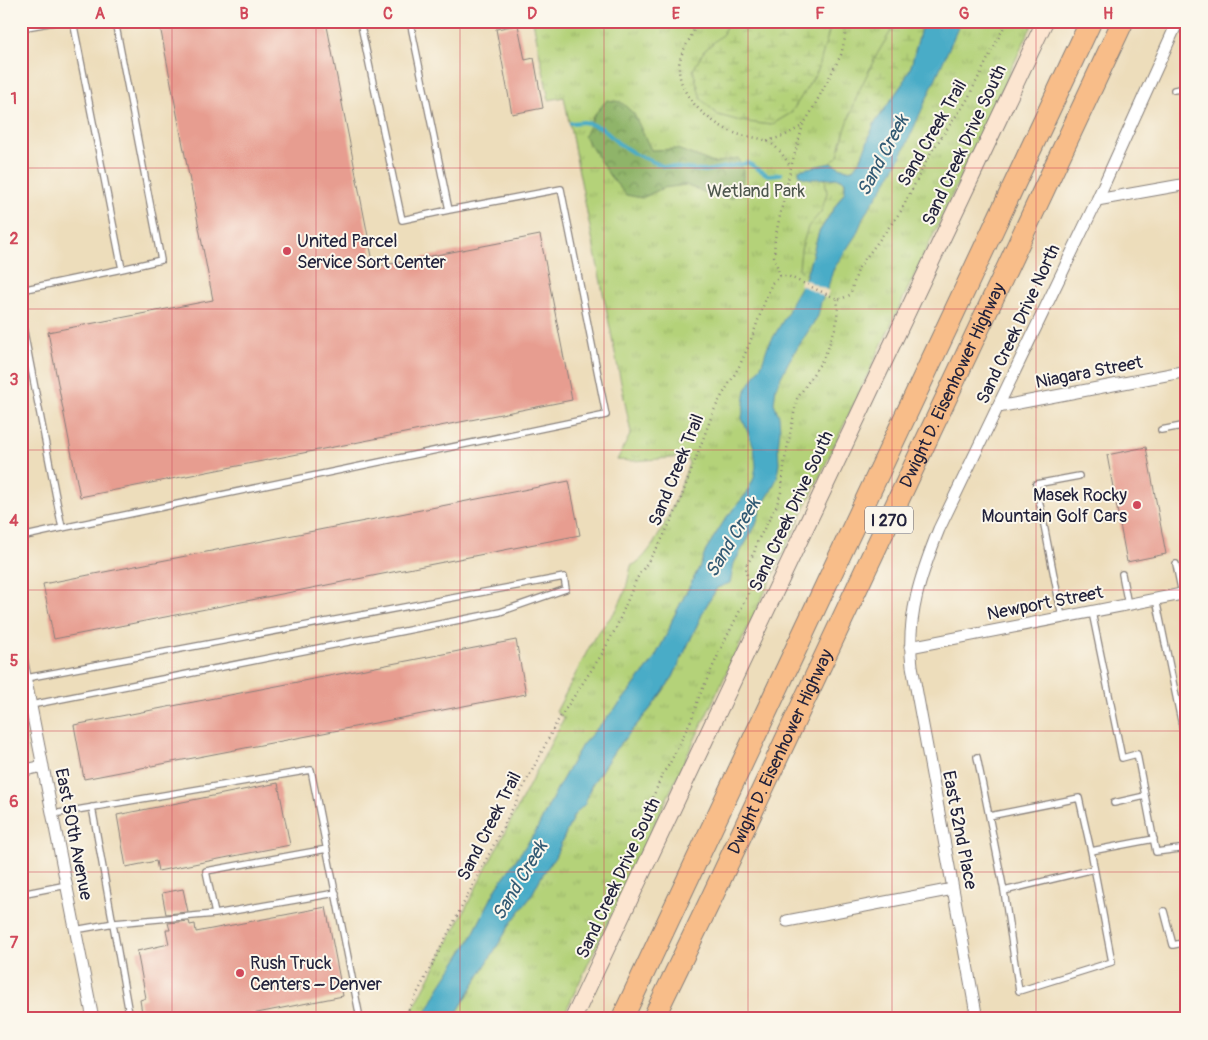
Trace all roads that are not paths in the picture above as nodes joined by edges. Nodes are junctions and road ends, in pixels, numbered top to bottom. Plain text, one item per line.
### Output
1 (60, 21) edge
2 (73, 21) edge
3 (115, 21) edge
4 (360, 21) edge
5 (410, 21) edge
6 (1045, 21) edge
7 (1091, 21) edge
8 (1123, 21) edge
9 (1178, 21) edge
10 (21, 28) edge
11 (1187, 88) edge
12 (1174, 90) dead end
13 (1187, 184) edge
14 (1097, 200) junction
15 (449, 210) junction
16 (122, 269) junction
17 (21, 290) edge
18 (21, 316) edge
19 (1187, 371) edge
20 (998, 407) junction
21 (1187, 426) edge
22 (1161, 430) dead end
23 (1079, 476) dead end
24 (62, 528) junction
25 (21, 537) edge
26 (1176, 564) dead end
27 (1122, 574) dead end
28 (1184, 594) edge
29 (1156, 599) junction
30 (1128, 605) junction
31 (1092, 612) junction
32 (1062, 617) junction
33 (910, 647) junction
34 (21, 656) edge
35 (26, 678) junction
36 (31, 705) junction
37 (1187, 750) edge
38 (977, 757) dead end
39 (43, 766) junction
40 (21, 771) edge
41 (1145, 796) junction
42 (1114, 803) dead end
43 (92, 807) junction
44 (53, 814) junction
45 (989, 816) junction
46 (1154, 839) junction
47 (1187, 848) edge
48 (327, 849) junction
49 (1091, 851) junction
50 (1094, 869) junction
51 (67, 885) junction
52 (954, 889) junction
53 (1004, 891) junction
54 (336, 893) junction
55 (21, 894) edge
56 (1164, 911) dead end
57 (215, 914) junction
58 (787, 921) dead end
59 (114, 922) junction
60 (75, 930) junction
61 (1187, 942) edge
62 (360, 1018) edge
63 (93, 1019) edge
64 (130, 1019) edge
65 (573, 1019) edge
66 (622, 1019) edge
67 (653, 1019) edge
68 (977, 1019) edge

1 - 10 lane
2 - 16 lane
3 - 16 lane
4 - 15 lane
5 - 15 lane
6 - 65 main road, Sand Creek Drive South
7 - 66 highway, Dwight D. Eisenhower Highway / I 270
8 - 67 highway, Dwight D. Eisenhower Highway / I 270
9 - 14 street, Sand Creek Drive North
11 - 12 lane
13 - 14 street
14 - 20 street, Sand Creek Drive North
15 - 24 lane
16 - 17 lane
18 - 24 lane
19 - 20 street, Niagara Street
20 - 33 street, Sand Creek Drive North
21 - 22 lane
23 - 32 lane
24 - 25 lane
26 - 28 lane
27 - 30 lane
28 - 29 street, Newport Street
29 - 30 street, Newport Street
29 - 37 lane
30 - 31 street, Newport Street
31 - 32 street, Newport Street
31 - 41 lane
32 - 33 street, Newport Street
33 - 52 street, East 52nd Place
34 - 35 street, East 50th Avenue
35 - 36 street, East 50th Avenue
35 - 36 lane
36 - 39 street, East 50th Avenue
38 - 45 lane
39 - 40 street
39 - 44 street, East 50th Avenue
41 - 42 lane
41 - 46 lane
43 - 44 lane
43 - 48 lane
43 - 59 lane
44 - 51 street, East 50th Avenue
45 - 49 lane
45 - 53 lane
46 - 47 lane
46 - 49 lane
48 - 54 lane
48 - 57 lane
49 - 50 lane
50 - 53 lane
50 - 53 lane
51 - 55 lane
51 - 60 street, East 50th Avenue
52 - 58 street
52 - 68 street, East 52nd Place
54 - 57 lane
54 - 62 lane
56 - 61 lane
57 - 59 lane
59 - 60 lane
59 - 64 lane
60 - 63 street, East 50th Avenue

